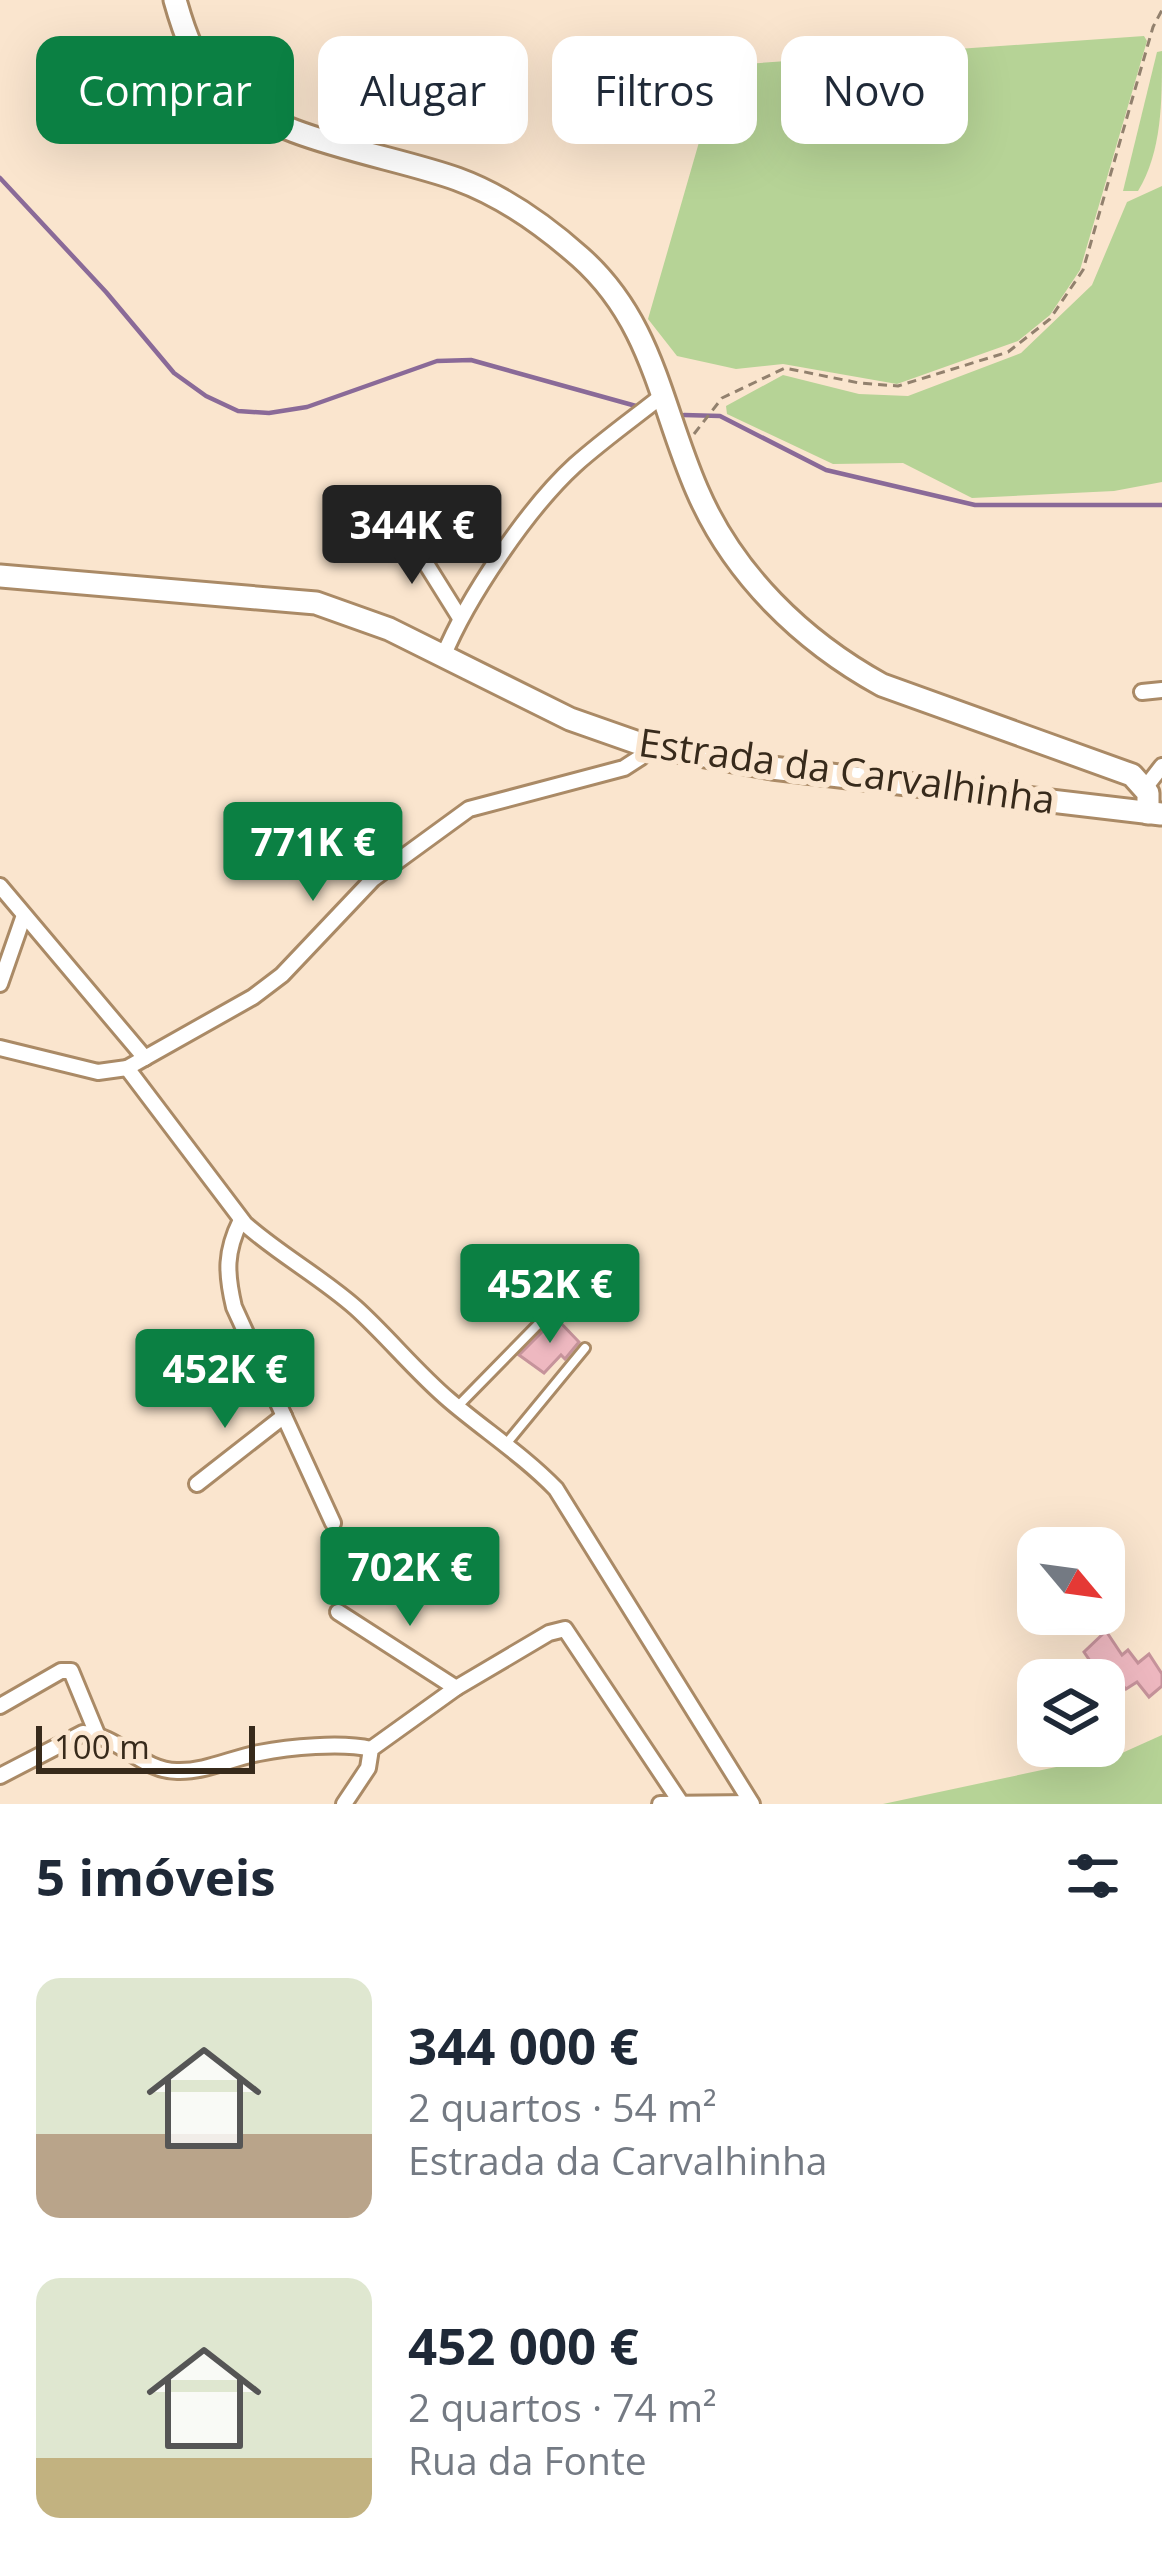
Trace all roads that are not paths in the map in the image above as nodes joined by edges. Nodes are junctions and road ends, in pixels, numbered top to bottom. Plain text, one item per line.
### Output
1 (175, 0) edge
2 (663, 395) junction
3 (405, 530) dead end
4 (0, 576) edge
5 (460, 618) junction
6 (443, 657) junction
7 (1162, 691) edge
8 (1142, 692) dead end
9 (644, 746) junction
10 (1162, 766) edge
11 (1131, 793) junction
12 (1155, 814) edge
13 (0, 886) edge
14 (23, 918) junction
15 (0, 984) edge
16 (0, 1048) edge
17 (145, 1058) junction
18 (127, 1068) junction
19 (241, 1220) junction
20 (606, 1255) dead end
21 (585, 1348) dead end
22 (458, 1406) junction
23 (284, 1416) junction
24 (506, 1444) junction
25 (197, 1484) dead end
26 (333, 1523) dead end
27 (338, 1612) dead end
28 (456, 1688) junction
29 (0, 1706) edge
30 (97, 1734) junction
31 (371, 1749) junction
32 (0, 1776) edge
33 (681, 1803) edge
34 (344, 1804) edge
35 (660, 1804) edge
36 (752, 1804) edge

1 - 2 street
2 - 5 street
2 - 11 street
3 - 5 street
4 - 6 street, Estrada da Carvalhinha
5 - 6 street
6 - 9 street, Estrada da Carvalhinha
7 - 8 street
9 - 11 street, Estrada da Carvalhinha
9 - 17 street
10 - 11 street
11 - 12 street
11 - 12 street, Estrada da Carvalhinha
13 - 14 street
14 - 15 street
14 - 17 street
16 - 18 street
17 - 18 street
18 - 19 street
19 - 22 street
19 - 23 street
20 - 22 lane
21 - 24 lane
22 - 24 street
23 - 25 street
23 - 26 street
24 - 36 street
27 - 28 street
28 - 31 street
28 - 33 street
29 - 30 street
30 - 31 street
30 - 32 street
31 - 34 street
33 - 35 street
33 - 36 street

